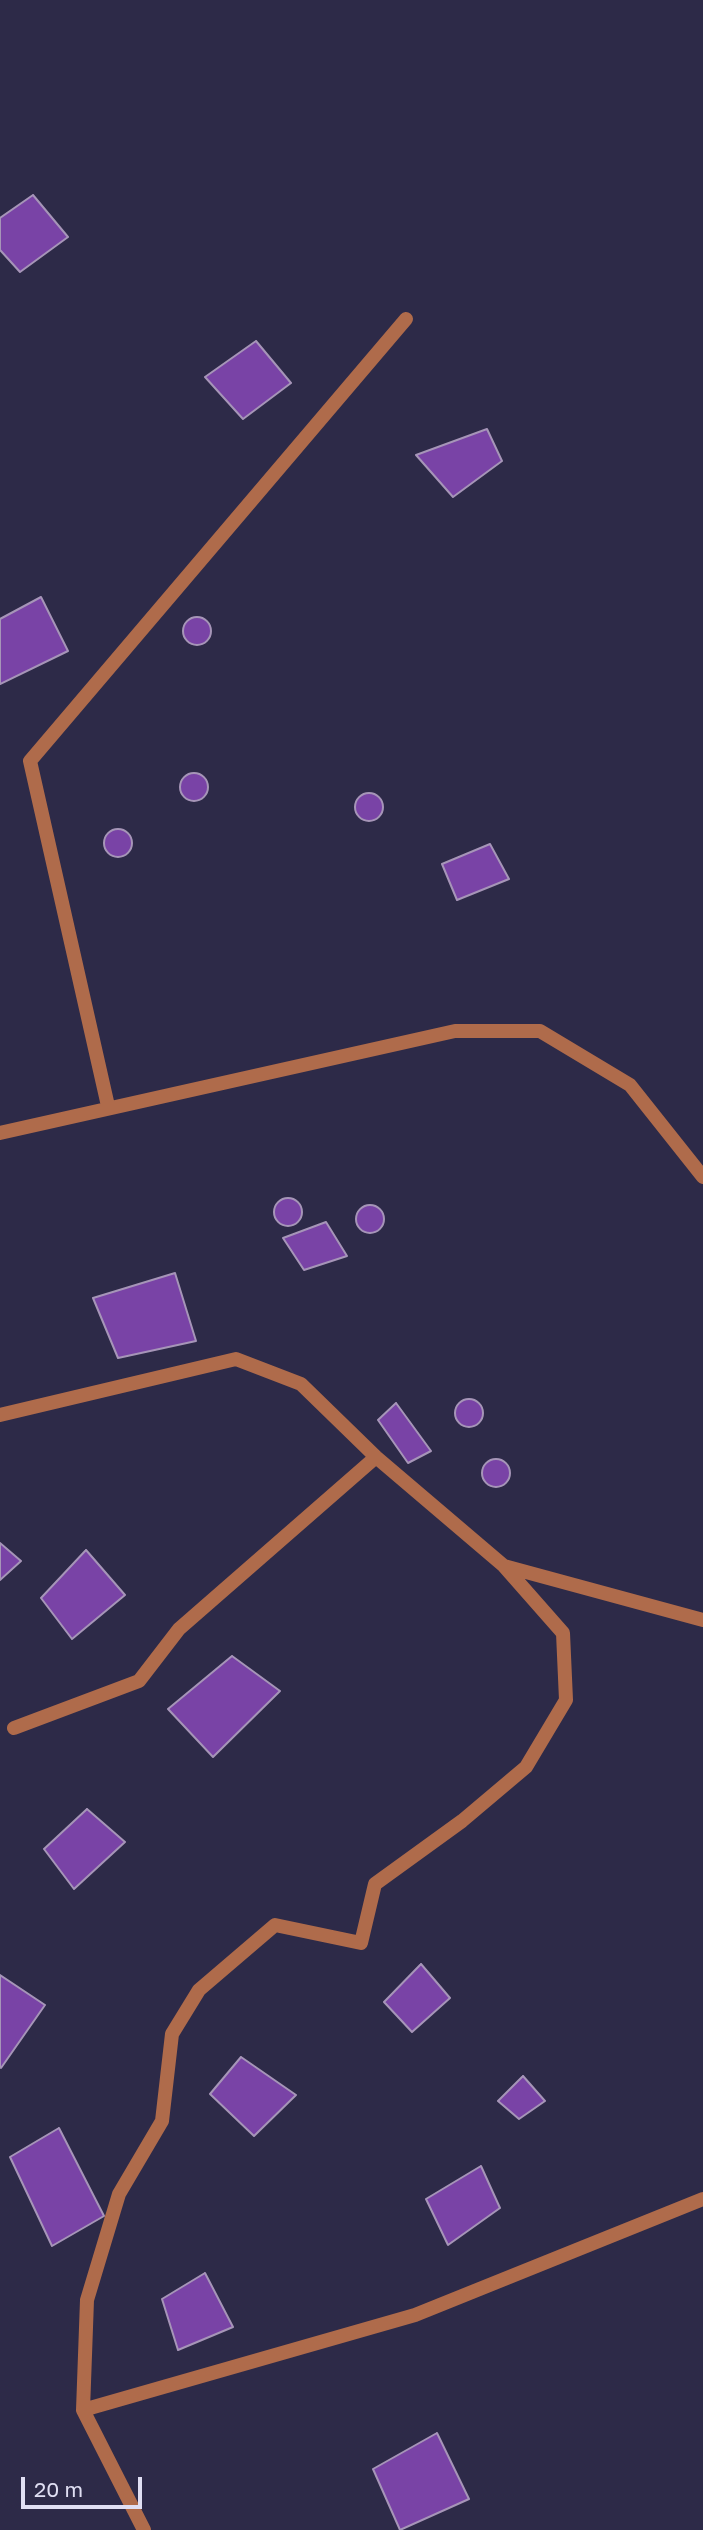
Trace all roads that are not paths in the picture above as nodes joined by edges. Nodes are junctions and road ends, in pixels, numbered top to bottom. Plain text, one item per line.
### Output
1 (405, 319) dead end
2 (108, 1106) junction
3 (0, 1133) edge
4 (703, 1177) edge
5 (0, 1415) edge
6 (376, 1457) junction
7 (504, 1566) junction
8 (703, 1620) edge
9 (14, 1728) dead end
10 (703, 2199) edge
11 (83, 2410) junction
12 (144, 2530) edge

1 - 2 street
2 - 3 street
2 - 4 street
5 - 6 street
6 - 7 street
6 - 9 street
7 - 8 street
7 - 11 street
10 - 11 street
11 - 12 street

